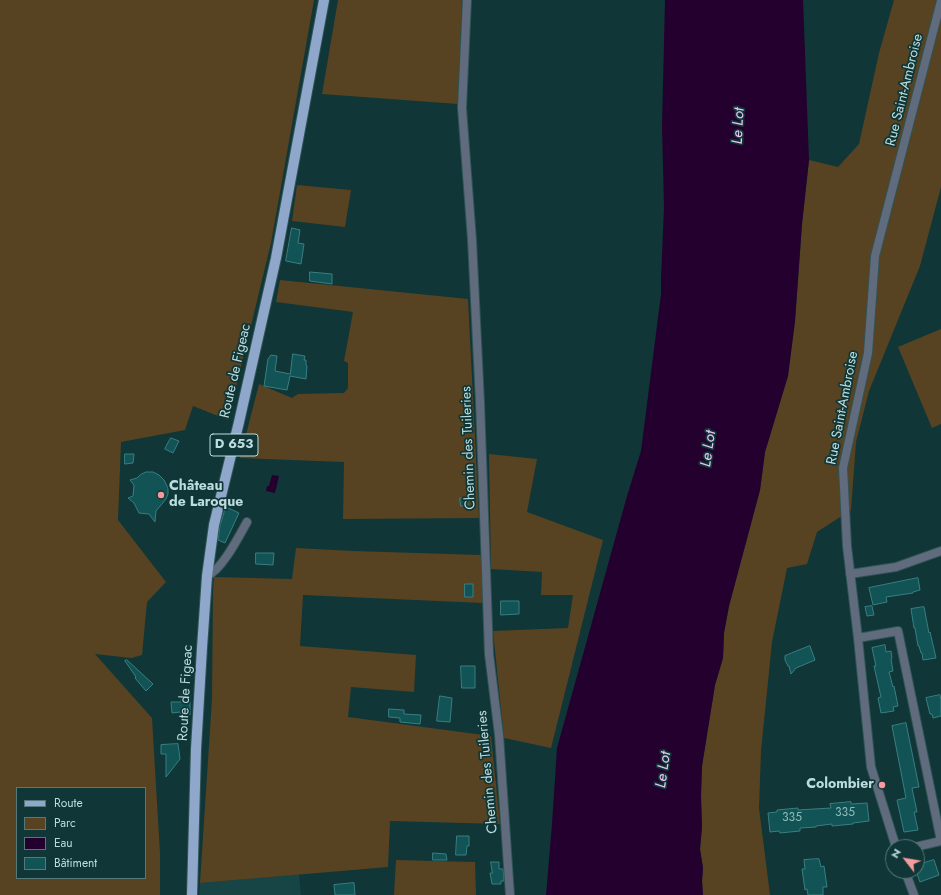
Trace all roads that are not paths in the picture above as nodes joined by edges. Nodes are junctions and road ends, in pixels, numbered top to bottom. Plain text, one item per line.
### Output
1 (324, 0) edge
2 (466, 0) edge
3 (941, 1) edge
4 (247, 522) dead end
5 (941, 551) edge
6 (850, 574) junction
7 (207, 576) junction
8 (858, 638) junction
9 (894, 839) edge
10 (941, 841) edge
11 (925, 845) edge
12 (908, 879) edge
13 (192, 895) edge
14 (510, 895) edge
15 (914, 895) edge

1 - 7 main road, Route de Figeac / D 653
2 - 14 street, Chemin des Tuileries
3 - 6 street, Rue Saint-Ambroise
4 - 7 street
5 - 6 street
6 - 8 street, Rue Saint-Ambroise
7 - 13 main road, Route de Figeac / D 653
8 - 9 street, Rue Saint-Ambroise
8 - 10 street
10 - 11 street
12 - 15 street

